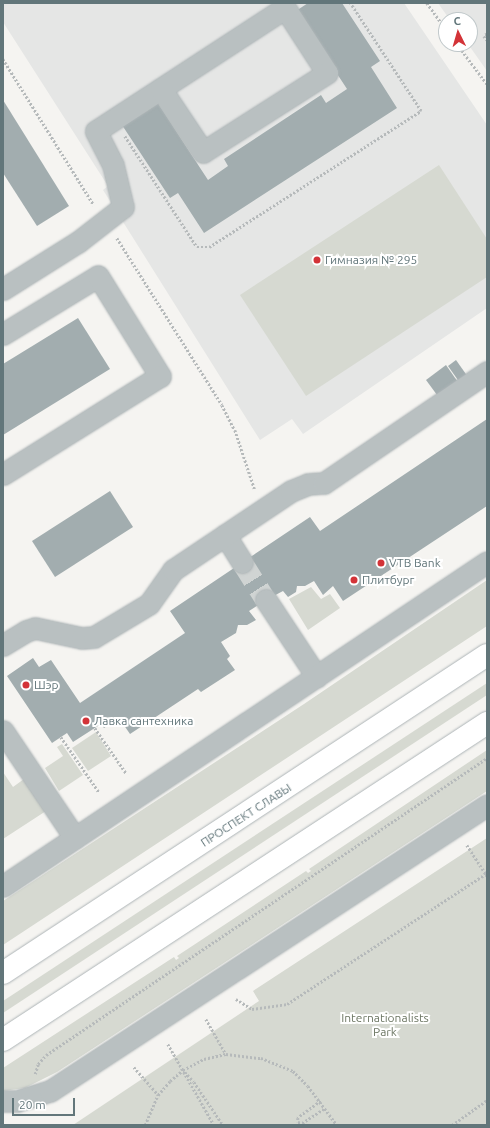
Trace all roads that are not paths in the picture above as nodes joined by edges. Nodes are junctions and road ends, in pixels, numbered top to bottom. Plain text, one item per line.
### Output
1 (161, 89) junction
2 (3, 289) edge
3 (3, 334) edge
4 (487, 372) edge
5 (3, 474) edge
6 (225, 534) junction
7 (242, 562) tunnel mouth
8 (487, 562) edge
9 (266, 600) tunnel mouth
10 (3, 645) edge
11 (487, 655) edge
12 (317, 677) junction
13 (487, 723) edge
14 (3, 731) edge
15 (487, 804) edge
16 (75, 838) junction
17 (3, 886) edge
18 (3, 973) edge
19 (3, 1040) edge
20 (3, 1101) edge

1 - 1 street
1 - 2 street
3 - 5 street
4 - 6 street
6 - 7 street
6 - 10 street
8 - 12 street
9 - 12 street
11 - 18 main road, ПРОСПЕКТ СЛАВЫ
12 - 16 street
13 - 19 main road
14 - 16 street
15 - 20 street
16 - 17 street

